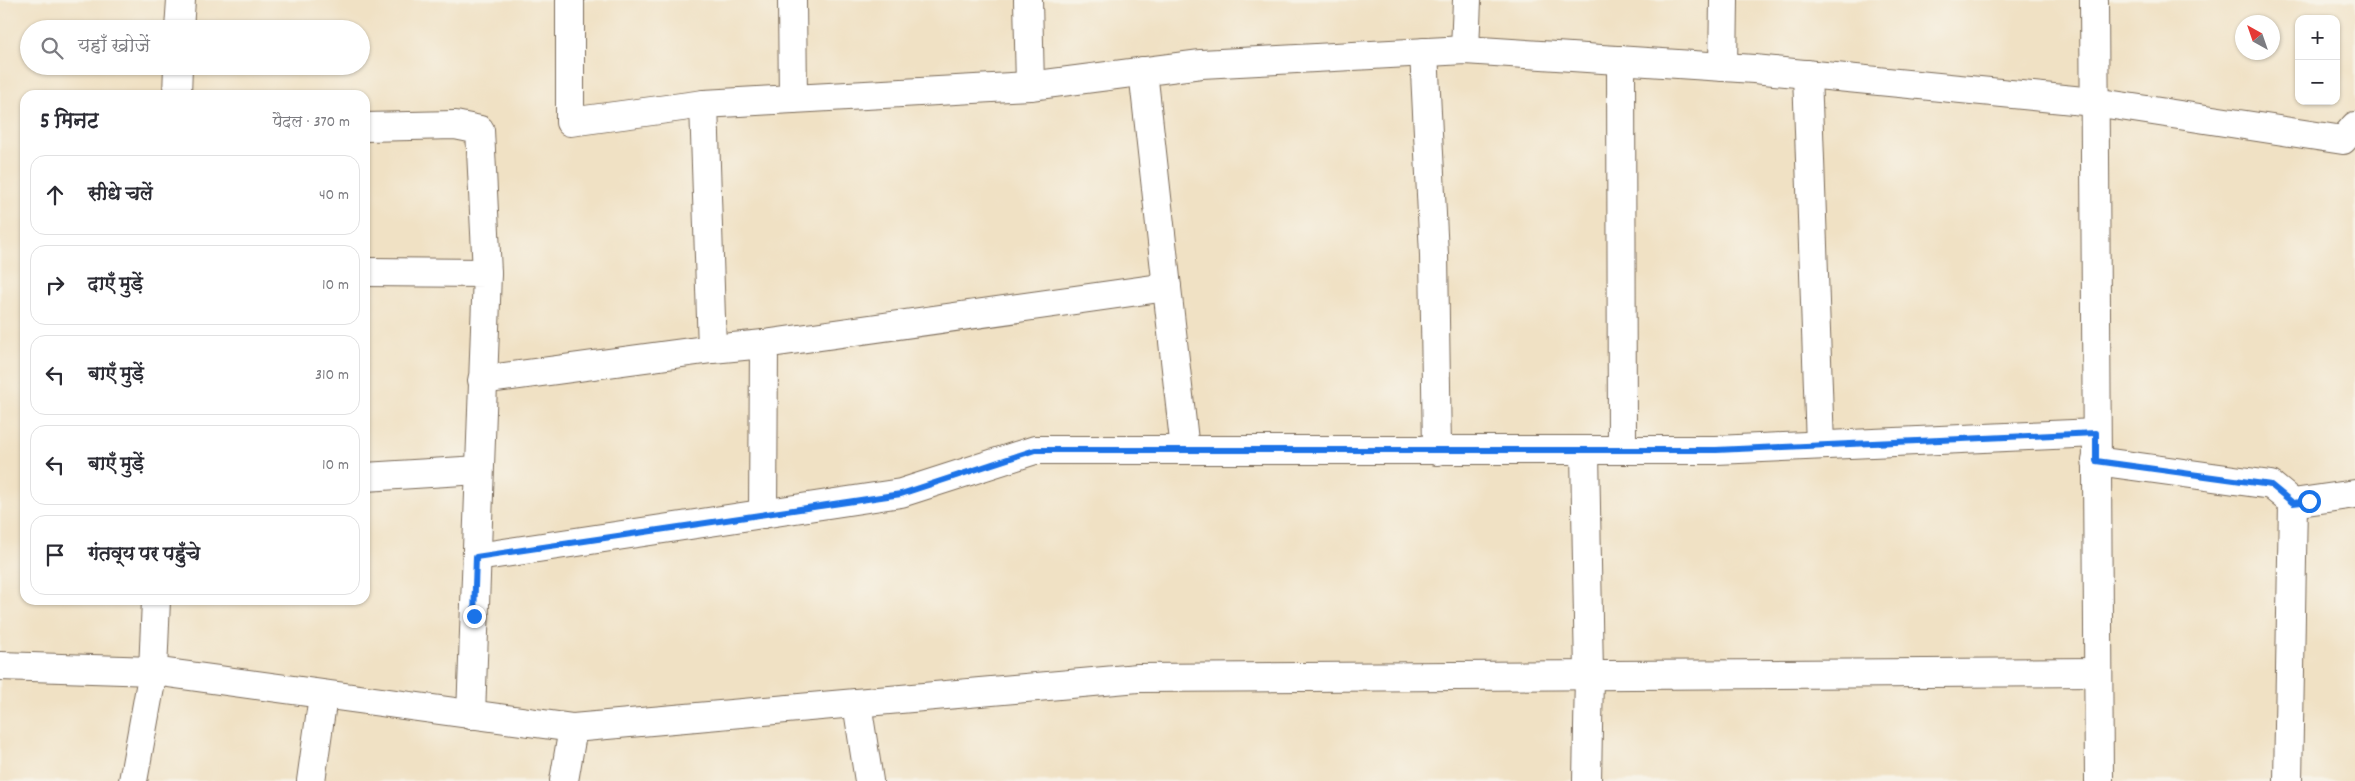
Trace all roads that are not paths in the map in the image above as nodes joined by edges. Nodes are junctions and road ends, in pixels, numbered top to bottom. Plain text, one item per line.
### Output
1 (181, 0) edge
2 (570, 0) edge
3 (792, 0) edge
4 (1028, 0) edge
5 (1467, 0) edge
6 (1724, 0) edge
7 (2094, 0) edge
8 (180, 20) edge
9 (1465, 50) junction
10 (1424, 52) junction
11 (1621, 60) junction
12 (1723, 67) junction
13 (1143, 71) junction
14 (1807, 74) junction
15 (178, 75) edge
16 (1030, 86) junction
17 (177, 90) edge
18 (794, 99) junction
19 (2094, 102) junction
20 (704, 104) junction
21 (2355, 126) edge
22 (370, 127) edge
23 (370, 272) edge
24 (487, 273) junction
25 (1167, 287) junction
26 (764, 344) junction
27 (712, 349) junction
28 (482, 380) junction
29 (2096, 433) junction
30 (1820, 446) junction
31 (1185, 450) junction
32 (1622, 450) junction
33 (1437, 451) junction
34 (1585, 451) junction
35 (2096, 461) junction
36 (479, 470) junction
37 (370, 476) edge
38 (2355, 494) edge
39 (2293, 503) junction
40 (763, 514) junction
41 (476, 557) junction
42 (156, 605) edge
43 (0, 666) edge
44 (153, 671) junction
45 (2098, 672) junction
46 (1589, 675) junction
47 (323, 696) junction
48 (857, 703) junction
49 (471, 715) junction
50 (573, 728) junction
51 (133, 781) edge
52 (311, 781) edge
53 (564, 781) edge
54 (869, 781) edge
55 (1587, 781) edge
56 (2099, 781) edge
57 (2288, 781) edge

1 - 8 street
2 - 20 street
3 - 18 street
4 - 16 street
5 - 9 street
6 - 12 street
7 - 19 street
9 - 10 street
9 - 11 street
10 - 13 street
10 - 33 street
11 - 12 street
11 - 32 street
12 - 14 street
13 - 16 street
13 - 25 street
14 - 19 street
14 - 30 street
15 - 17 street
16 - 18 street
18 - 20 street
19 - 21 street
19 - 29 street
20 - 27 street
22 - 24 street
23 - 24 street
24 - 28 street
25 - 26 street
25 - 31 street
26 - 27 street
26 - 40 street
27 - 28 street
28 - 36 street
29 - 30 street
29 - 35 street
30 - 32 street
31 - 33 street
31 - 40 street
32 - 34 street
33 - 34 street
34 - 46 street
35 - 39 street
35 - 45 street
36 - 37 street
36 - 41 street
38 - 39 street
39 - 57 street
40 - 41 street
41 - 49 street
42 - 44 street
43 - 44 street
44 - 47 street
44 - 51 street
45 - 46 street
45 - 56 street
46 - 48 street
46 - 55 street
47 - 49 street
47 - 52 street
48 - 50 street
48 - 54 street
49 - 50 street
50 - 53 street

